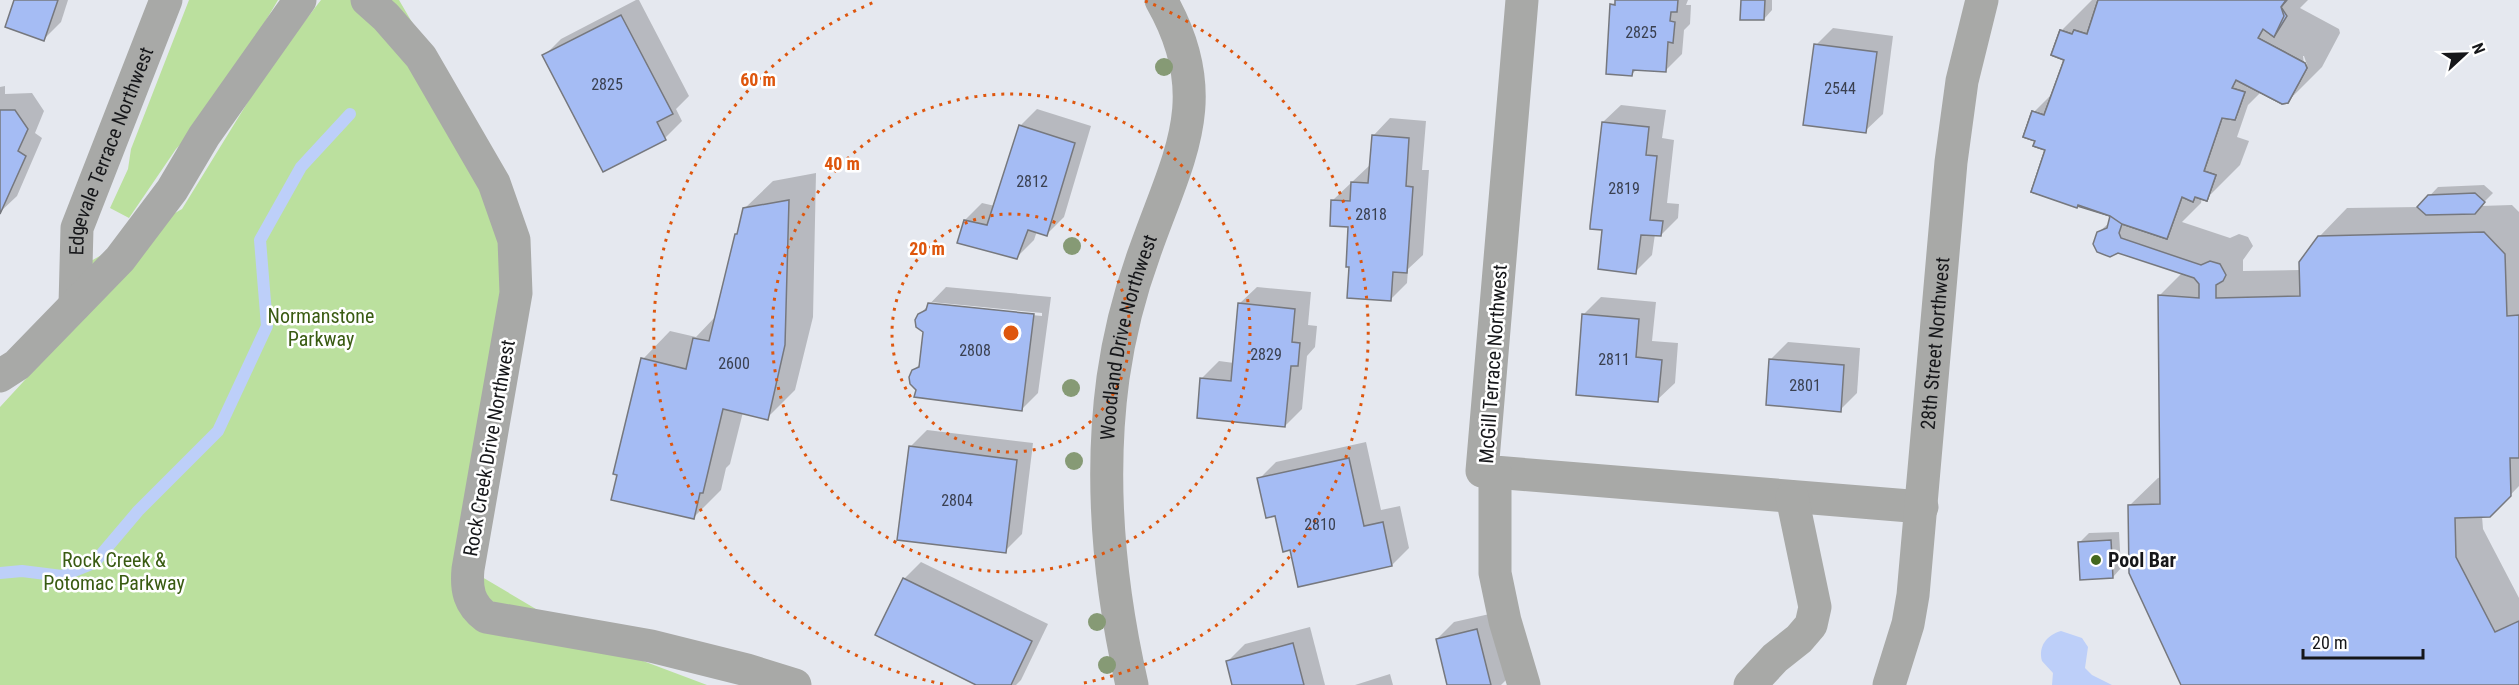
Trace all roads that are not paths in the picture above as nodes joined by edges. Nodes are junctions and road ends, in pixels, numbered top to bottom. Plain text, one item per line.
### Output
1 (166, 0) edge
2 (300, 0) edge
3 (367, 0) edge
4 (1161, 0) edge
5 (1522, 0) edge
6 (1982, 0) edge
7 (75, 305) junction
8 (0, 376) edge
9 (1495, 472) junction
10 (1792, 497) junction
11 (1922, 507) junction
12 (795, 685) edge
13 (1132, 685) edge
14 (1524, 685) edge
15 (1750, 685) edge
16 (1889, 685) edge

1 - 7 street, Edgevale Terrace Northwest
2 - 7 street
3 - 12 street, Rock Creek Drive Northwest
4 - 13 street, Woodland Drive Northwest
5 - 9 street, McGill Terrace Northwest
6 - 11 street, 28th Street Northwest
7 - 8 street
9 - 10 street, McGill Terrace Northwest
9 - 14 street
10 - 11 street, McGill Terrace Northwest
10 - 15 street
11 - 16 street, 28th Street Northwest

